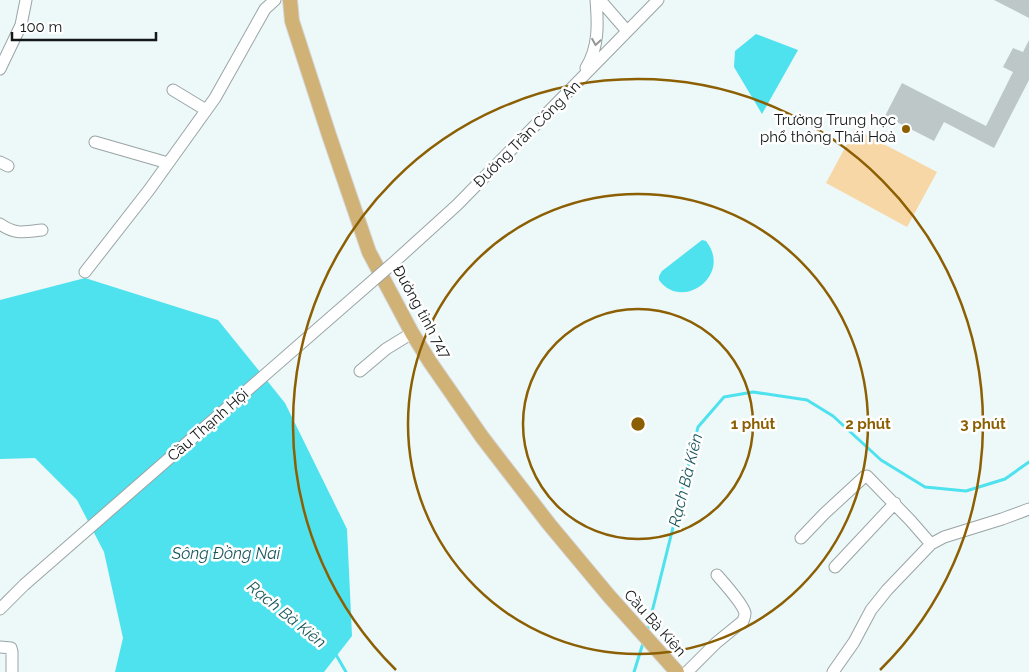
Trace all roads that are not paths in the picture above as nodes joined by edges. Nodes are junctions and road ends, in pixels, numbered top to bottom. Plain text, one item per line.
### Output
1 (26, 0) edge
2 (275, 0) edge
3 (290, 0) edge
4 (596, 0) edge
5 (600, 0) edge
6 (658, 0) edge
7 (628, 31) junction
8 (0, 69) edge
9 (580, 80) junction
10 (173, 90) dead end
11 (206, 110) junction
12 (95, 142) dead end
13 (168, 163) junction
14 (0, 224) edge
15 (42, 230) dead end
16 (392, 264) joint
17 (85, 272) dead end
18 (412, 333) junction
19 (360, 371) dead end
20 (895, 503) junction
21 (1029, 509) edge
22 (801, 538) dead end
23 (931, 544) junction
24 (835, 567) dead end
25 (718, 575) dead end
26 (609, 596) joint
27 (0, 609) edge
28 (0, 647) edge
29 (12, 672) edge
30 (680, 672) edge
31 (833, 672) edge

1 - 8 street
2 - 11 street
3 - 18 main road, Đường tỉnh 747
4 -> 9 street
5 - 7 street
6 - 7 street, Đường Trần Công An
7 - 9 street, Đường Trần Công An
9 - 16 street, Đường Trần Công An
10 - 11 street
11 - 13 street
12 - 13 street
13 - 17 street
14 - 15 street
16 - 27 street, Cầu Thạnh Hội, bridge
18 - 19 street
18 - 26 main road, Đường tỉnh 747
20 - 22 street
20 - 23 street
20 - 24 street
21 - 23 street
23 - 31 street
25 - 30 street
26 - 30 main road, Cầu Bà Kiên
28 - 29 street

